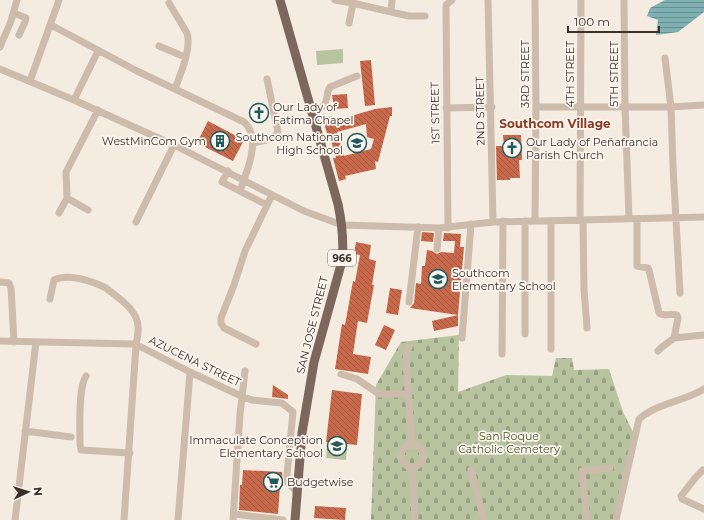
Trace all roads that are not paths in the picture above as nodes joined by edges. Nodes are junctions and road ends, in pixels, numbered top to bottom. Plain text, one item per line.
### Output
1 (17, 0) edge
2 (59, 0) edge
3 (280, 0) edge
4 (335, 0) edge
5 (392, 0) edge
6 (452, 0) edge
7 (488, 0) edge
8 (535, 0) edge
9 (580, 0) edge
10 (624, 0) edge
11 (169, 3) dead end
12 (353, 3) junction
13 (391, 12) junction
14 (14, 13) junction
15 (425, 16) dead end
16 (350, 22) dead end
17 (51, 25) junction
18 (19, 35) dead end
19 (159, 46) dead end
20 (0, 47) edge
21 (98, 51) junction
22 (185, 57) junction
23 (665, 58) dead end
24 (0, 69) edge
25 (357, 76) dead end
26 (267, 79) dead end
27 (30, 81) junction
28 (175, 89) junction
29 (74, 100) junction
30 (704, 105) edge
31 (625, 106) junction
32 (492, 107) junction
33 (536, 107) junction
34 (581, 107) junction
35 (671, 107) junction
36 (446, 108) junction
37 (98, 110) junction
38 (312, 111) junction
39 (253, 144) junction
40 (174, 145) junction
41 (228, 171) junction
42 (244, 180) junction
43 (240, 191) junction
44 (272, 195) junction
45 (67, 198) junction
46 (267, 205) junction
47 (88, 210) dead end
48 (59, 213) dead end
49 (704, 216) edge
50 (676, 217) junction
51 (629, 219) junction
52 (637, 219) junction
53 (582, 220) junction
54 (503, 221) junction
55 (525, 221) junction
56 (535, 221) junction
57 (551, 221) junction
58 (136, 222) dead end
59 (493, 222) junction
60 (471, 224) junction
61 (342, 225) junction
62 (418, 228) junction
63 (439, 228) junction
64 (448, 228) junction
65 (437, 249) dead end
66 (0, 282) edge
67 (680, 293) dead end
68 (50, 299) dead end
69 (409, 302) dead end
70 (587, 328) dead end
71 (525, 334) dead end
72 (704, 335) edge
73 (462, 338) dead end
74 (674, 338) junction
75 (0, 341) edge
76 (14, 342) junction
77 (36, 342) junction
78 (256, 344) dead end
79 (136, 345) junction
80 (409, 347) dead end
81 (551, 349) dead end
82 (658, 351) dead end
83 (502, 354) dead end
84 (245, 371) dead end
85 (190, 372) junction
86 (341, 374) dead end
87 (86, 376) dead end
88 (704, 389) edge
89 (407, 394) junction
90 (241, 396) junction
91 (25, 431) junction
92 (71, 437) dead end
93 (412, 445) junction
94 (130, 453) junction
95 (412, 467) junction
96 (610, 468) dead end
97 (704, 469) edge
98 (471, 470) dead end
99 (297, 492) junction
100 (704, 509) edge
101 (233, 517) edge
102 (15, 520) edge
103 (124, 520) edge
104 (178, 520) edge
105 (283, 520) edge
106 (295, 520) edge
107 (414, 520) edge
108 (484, 520) edge
109 (587, 520) edge
110 (616, 520) edge

1 - 14 street
2 - 17 street
3 - 38 main road, SAN JOSE STREET / 966
4 - 12 street
5 - 13 street
6 - 36 street, 1ST STREET
7 - 32 street, 2ND STREET
8 - 33 street, 3RD STREET
9 - 34 street, 4TH STREET
10 - 31 street, 5TH STREET
11 - 22 street
12 - 13 street
12 - 16 street
13 - 15 street
14 - 18 street
14 - 20 street
17 - 21 street
17 - 27 street
19 - 22 street
21 - 28 street
21 - 29 street
22 - 28 street
23 - 35 street
24 - 27 street
25 - 38 street
26 - 39 street
27 - 29 street
28 - 39 street
29 - 37 street
30 - 35 street
31 - 34 street
31 - 35 street
31 - 51 street, 5TH STREET
32 - 36 street
32 - 59 street, 2ND STREET
33 - 34 street
33 - 56 street, 3RD STREET
34 - 53 street, 4TH STREET
35 - 50 street
36 - 64 street, 1ST STREET
37 - 40 street
37 - 45 street
38 - 61 main road, SAN JOSE STREET / 966
39 - 42 street
40 - 41 street
40 - 58 street
41 - 42 street
41 - 43 street
42 - 43 street
42 - 44 street
43 - 46 street
44 - 46 street
44 - 61 street
45 - 47 street
45 - 48 street
46 - 78 street
49 - 50 street
50 - 52 street
50 - 67 street
51 - 52 street
51 - 53 street
52 - 74 street
53 - 57 street
53 - 70 street, 4TH STREET
54 - 55 street
54 - 59 street
54 - 83 street
55 - 56 street
55 - 71 street
56 - 57 street
57 - 81 street
59 - 60 street
60 - 64 street
60 - 73 street
61 - 62 street
61 - 99 main road, SAN JOSE STREET / 966
62 - 63 street
62 - 69 street
63 - 64 street
63 - 65 street
66 - 76 street
68 - 79 street
72 - 74 street
74 - 82 street
75 - 76 street, AZUCENA STREET
76 - 77 street, AZUCENA STREET
77 - 79 street, AZUCENA STREET
77 - 91 street
79 - 85 street, AZUCENA STREET
79 - 94 street
80 - 89 street
84 - 90 street
85 - 90 street, AZUCENA STREET
85 - 104 street
86 - 89 street
87 - 94 street
88 - 110 street
89 - 93 street
90 - 99 street, AZUCENA STREET
90 - 101 street
91 - 92 street
91 - 102 street
93 - 95 street
93 - 95 street
94 - 103 street
95 - 107 street
96 - 109 street
97 - 100 street
98 - 108 street
99 - 106 main road, SAN JOSE STREET / 966
101 - 105 street

